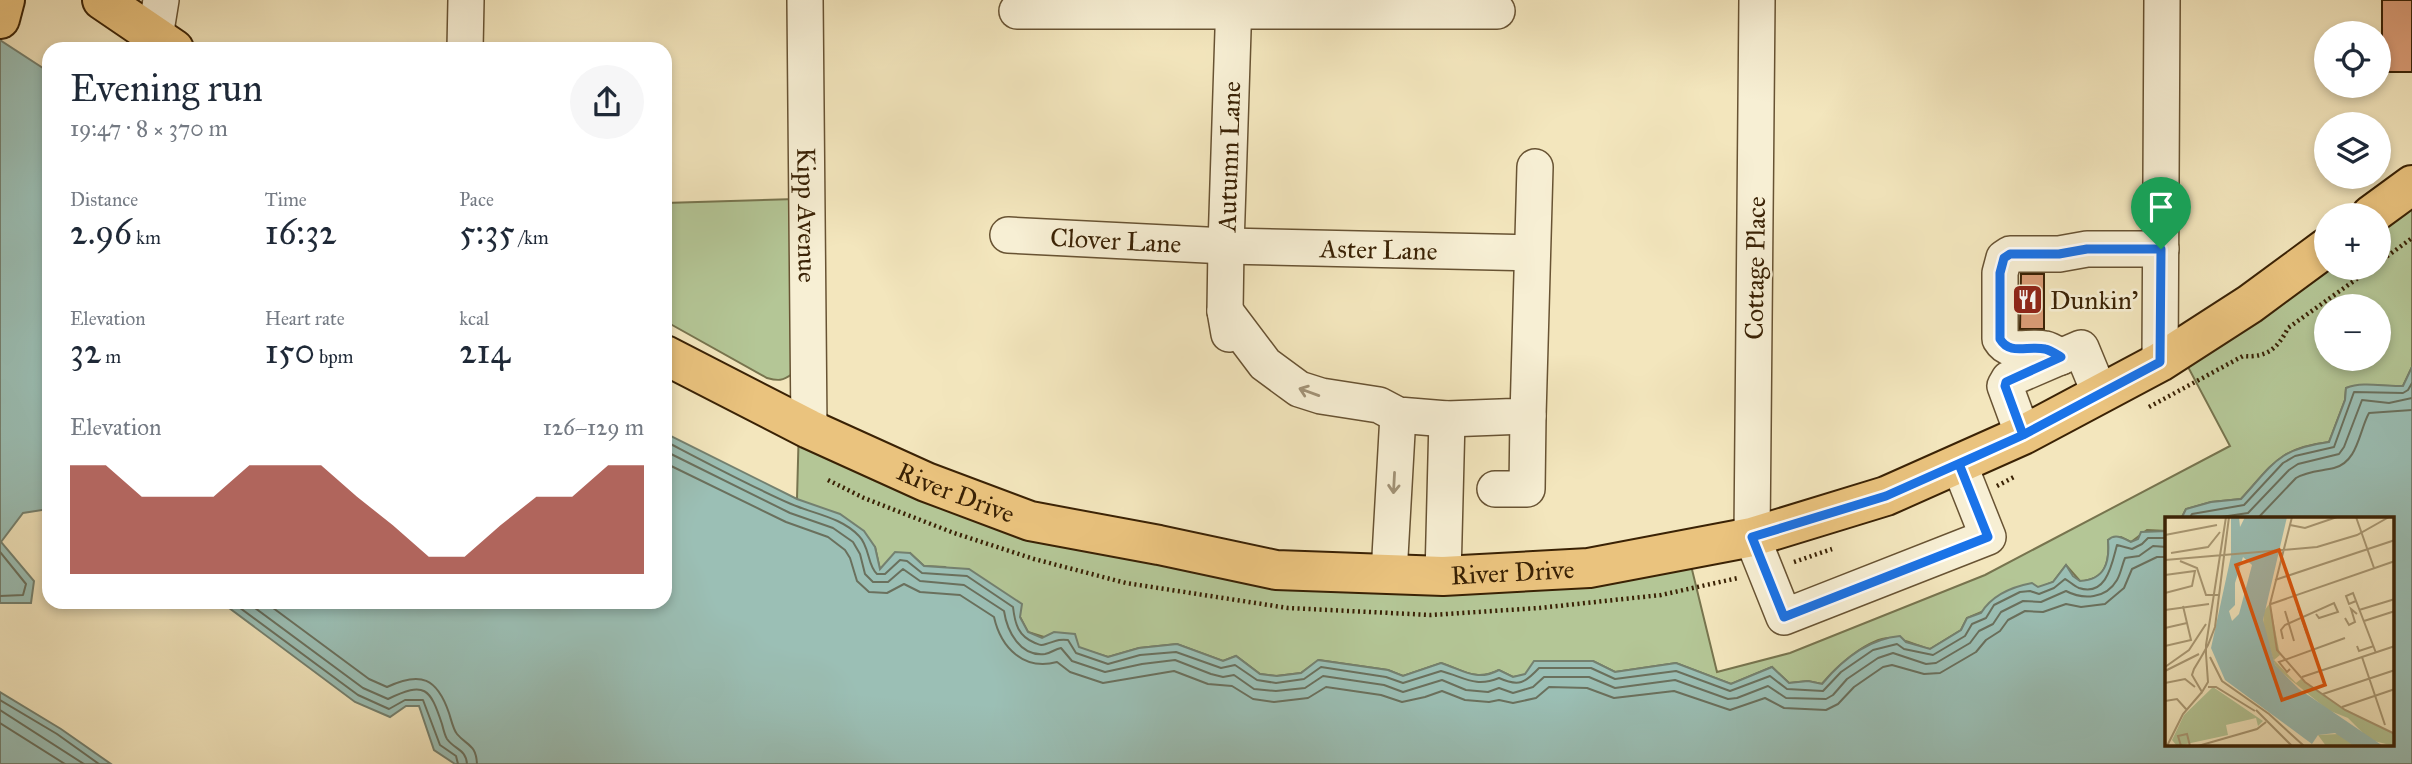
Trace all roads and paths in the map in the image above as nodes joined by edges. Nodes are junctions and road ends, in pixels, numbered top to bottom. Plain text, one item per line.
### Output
1 (5, 0) edge
2 (102, 0) edge
3 (466, 0) edge
4 (805, 0) edge
5 (1757, 0) edge
6 (2162, 0) edge
7 (1233, 6) edge
8 (1017, 11) dead end
9 (1497, 11) dead end
10 (0, 19) edge
11 (163, 29) edge
12 (466, 42) edge
13 (1535, 167) dead end
14 (2412, 185) edge
15 (2387, 203) edge
16 (1008, 234) dead end
17 (2412, 238) edge
18 (1226, 246) junction
19 (2161, 249) junction
20 (1532, 253) junction
21 (2391, 253) edge
22 (2314, 257) edge
23 (2355, 280) edge
24 (2061, 357) junction
25 (672, 359) edge
26 (2160, 362) junction
27 (2100, 394) junction
28 (2148, 408) dead end
29 (1398, 415) junction
30 (1528, 416) junction
31 (1447, 419) junction
32 (809, 429) junction
33 (2023, 435) junction
34 (2020, 474) dead end
35 (828, 480) dead end
36 (1966, 481) junction
37 (1496, 489) dead end
38 (1752, 537) junction
39 (1834, 548) dead end
40 (1766, 572) junction
41 (1390, 574) junction
42 (1443, 576) junction

1 - 10 main road
2 - 11 main road
3 - 12 street
4 - 32 street, Kipp Avenue
5 - 38 street, Cottage Place
6 - 19 street
7 - 8 street
7 - 9 street
7 - 18 street, Autumn Lane
13 - 20 street
14 - 15 main road
16 - 18 street, Clover Lane
17 - 21 path
18 - 20 street, Aster Lane
18 - 29 street, Autumn Lane
19 - 24 street
19 - 26 street
20 - 30 street
22 - 26 main road, River Drive
23 - 28 path
24 - 27 street
24 - 33 street
25 - 32 main road, River Drive
26 - 27 main road, River Drive
27 - 33 main road, River Drive
29 - 31 street, Autumn Lane
29 -> 41 street
30 - 31 street, Autumn Lane
30 - 37 street
31 - 42 street
32 - 41 main road, River Drive
33 - 36 main road, River Drive
34 - 36 path
35 - 40 path
36 - 38 main road, River Drive
36 - 40 street
38 - 40 street
38 - 42 main road, River Drive
39 - 40 path
41 - 42 main road, River Drive

